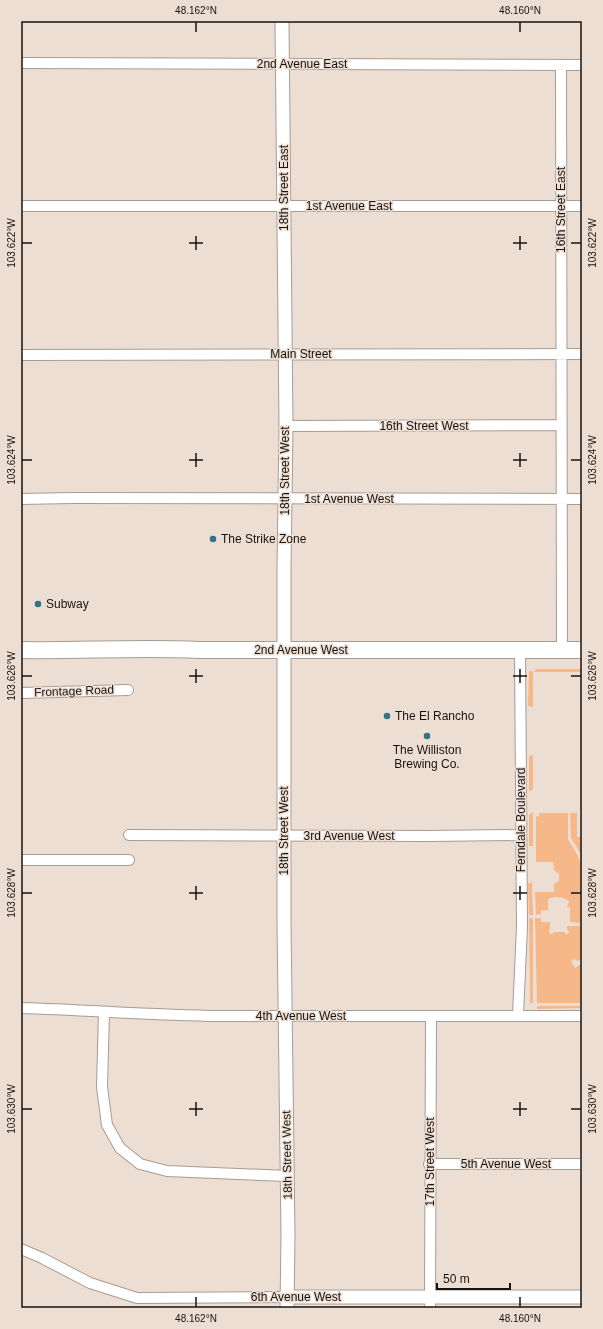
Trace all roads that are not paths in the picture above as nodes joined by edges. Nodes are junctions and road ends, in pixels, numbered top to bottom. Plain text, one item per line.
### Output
1 (282, 21) edge
2 (21, 63) edge
3 (282, 64) junction
4 (561, 65) junction
5 (582, 65) edge
6 (21, 206) edge
7 (284, 206) junction
8 (561, 206) junction
9 (582, 206) edge
10 (285, 354) junction
11 (561, 354) junction
12 (582, 354) edge
13 (21, 355) edge
14 (562, 425) junction
15 (286, 426) junction
16 (21, 499) edge
17 (285, 499) junction
18 (562, 499) junction
19 (582, 499) edge
20 (520, 649) junction
21 (21, 650) edge
22 (285, 650) junction
23 (582, 650) edge
24 (562, 651) junction
25 (128, 690) dead end
26 (21, 693) edge
27 (129, 835) dead end
28 (521, 835) junction
29 (284, 836) junction
30 (21, 860) edge
31 (129, 860) dead end
32 (21, 1008) edge
33 (104, 1012) junction
34 (518, 1015) junction
35 (285, 1016) junction
36 (431, 1016) junction
37 (582, 1016) edge
38 (429, 1164) junction
39 (582, 1164) edge
40 (287, 1176) junction
41 (21, 1249) edge
42 (582, 1297) edge
43 (137, 1303) edge
44 (287, 1303) edge
45 (430, 1303) edge

1 - 3 street, 18th Street East
2 - 3 street, 2nd Avenue East
3 - 4 street, 2nd Avenue East
3 - 7 street, 18th Street East
4 - 5 street, 2nd Avenue East
4 - 8 street, 16th Street East
6 - 7 street, 1st Avenue East
7 - 8 street, 1st Avenue East
7 - 10 street, 18th Street East
8 - 9 street, 1st Avenue East
8 - 11 street, 16th Street East
10 - 11 street, Main Street
10 - 13 street, Main Street
10 - 15 street, 18th Street West
11 - 12 street, Main Street
11 - 14 street
14 - 15 street, 16th Street West
14 - 18 street
15 - 17 street, 18th Street West
16 - 17 street, 1st Avenue West
17 - 18 street, 1st Avenue West
17 - 22 street, 18th Street West
18 - 19 street, 1st Avenue West
18 - 24 street
20 - 22 main road, 2nd Avenue West
20 - 24 main road, 2nd Avenue West
20 - 28 street, Ferndale Boulevard
21 - 22 main road, 2nd Avenue West
22 - 29 street, 18th Street West
23 - 24 main road, 2nd Avenue West
25 - 26 street, Frontage Road
27 - 29 street, 3rd Avenue West
28 - 29 street, 3rd Avenue West
28 - 34 street, Ferndale Boulevard
29 - 35 street, 18th Street West
30 - 31 street
32 - 33 street, 4th Avenue West
33 - 35 street, 4th Avenue West
33 - 40 street
34 - 36 street, 4th Avenue West
34 - 37 street, 4th Avenue West
35 - 36 street, 4th Avenue West
35 - 40 street, 18th Street West
36 - 38 street, 17th Street West
38 - 39 street, 5th Avenue West
38 - 45 street, 17th Street West
40 - 44 street, 18th Street West
41 - 43 street, 6th Avenue West
42 - 45 street, 6th Avenue West
43 - 44 street, 6th Avenue West
44 - 45 street, 6th Avenue West

